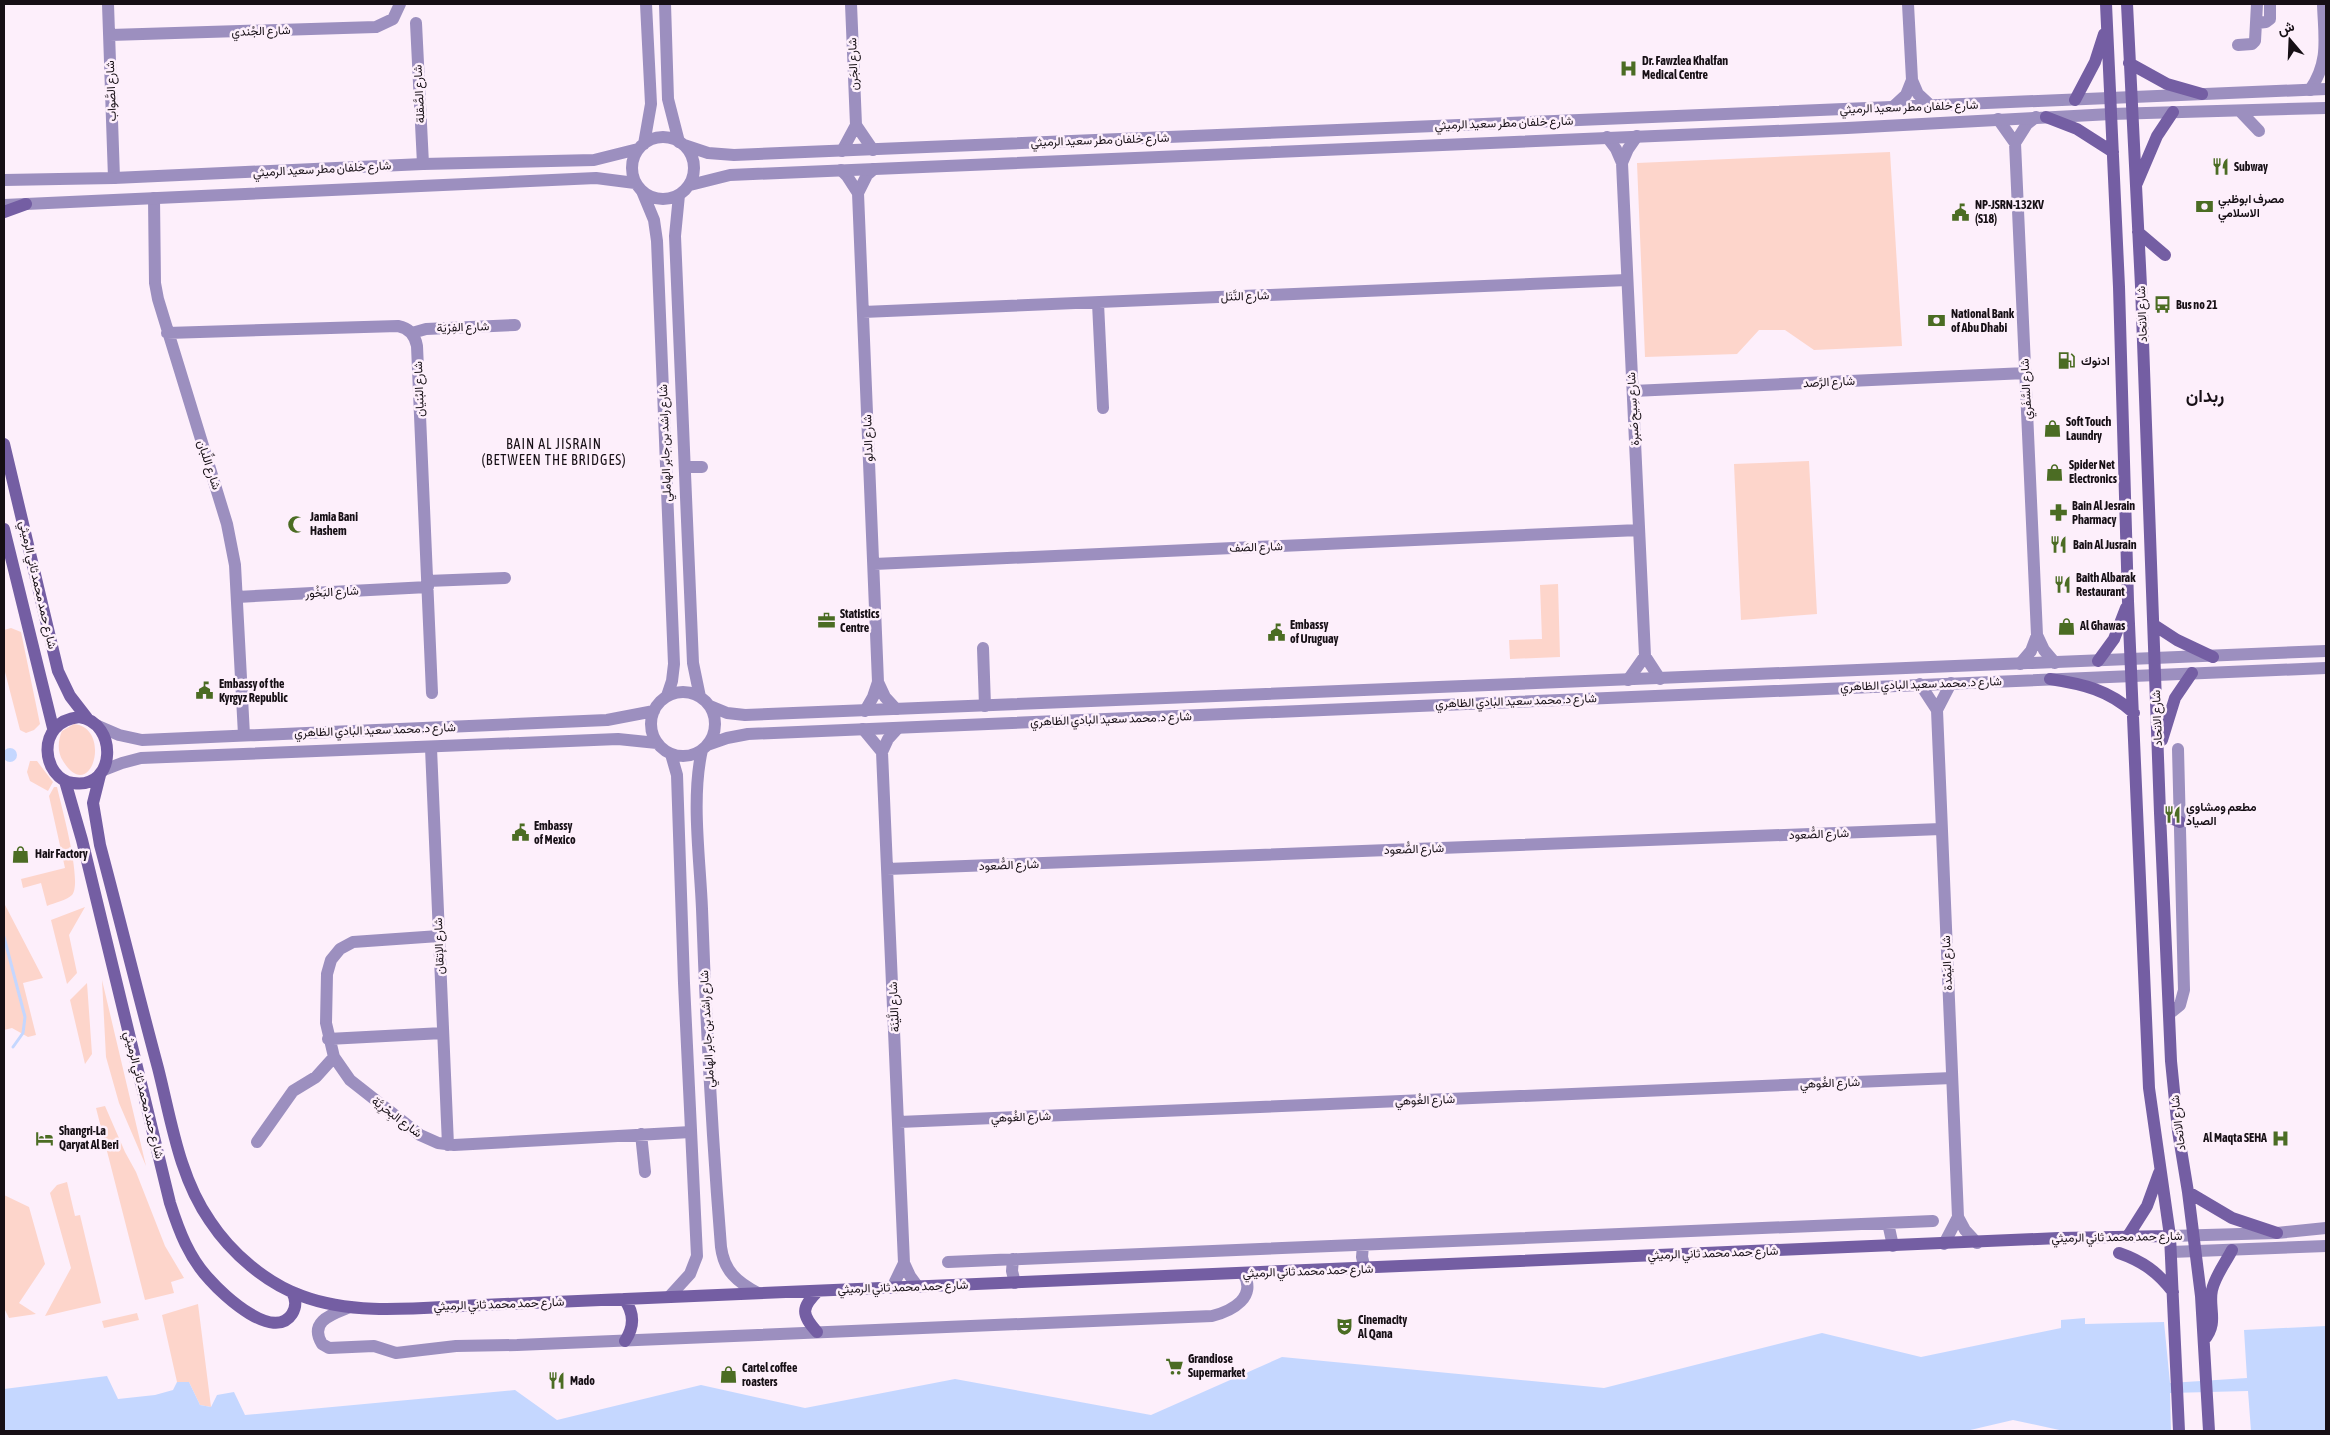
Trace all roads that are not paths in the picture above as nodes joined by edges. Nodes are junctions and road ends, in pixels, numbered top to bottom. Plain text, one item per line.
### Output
1 (108, 4) edge
2 (400, 4) edge
3 (646, 4) edge
4 (665, 4) edge
5 (851, 4) edge
6 (1908, 4) edge
7 (2106, 4) edge
8 (2127, 4) edge
9 (2257, 4) edge
10 (2270, 4) edge
11 (2323, 4) edge
12 (416, 23) dead end
13 (2257, 23) junction
14 (2106, 24) junction
15 (110, 35) junction
16 (2238, 44) dead end
17 (2130, 63) junction
18 (2326, 63) edge
19 (1912, 80) junction
20 (2326, 89) edge
21 (2310, 90) junction
22 (2202, 94) junction
23 (2131, 97) junction
24 (2111, 98) junction
25 (2076, 100) junction
26 (1931, 106) junction
27 (1893, 107) junction
28 (2326, 108) edge
29 (1846, 109) junction
30 (2240, 111) junction
31 (2173, 112) junction
32 (2132, 113) junction
33 (2112, 114) junction
34 (2041, 117) junction
35 (1998, 119) junction
36 (856, 125) junction
37 (1847, 128) junction
38 (2260, 131) dead end
39 (1637, 136) junction
40 (1607, 137) junction
41 (682, 143) junction
42 (2015, 143) junction
43 (965, 146) junction
44 (641, 147) junction
45 (873, 150) junction
46 (842, 151) junction
47 (2113, 152) junction
48 (1622, 163) junction
49 (423, 164) junction
50 (966, 165) junction
51 (874, 169) junction
52 (841, 170) junction
53 (114, 178) junction
54 (4, 180) edge
55 (690, 185) junction
56 (638, 187) junction
57 (2136, 188) junction
58 (858, 193) junction
59 (679, 195) junction
60 (154, 198) junction
61 (26, 204) junction
62 (4, 205) edge
63 (4, 212) edge
64 (2138, 232) junction
65 (2165, 255) dead end
66 (1627, 280) junction
67 (1098, 303) junction
68 (863, 312) junction
69 (515, 325) dead end
70 (167, 333) junction
71 (412, 333) junction
72 (2026, 373) junction
73 (1633, 391) junction
74 (1103, 408) dead end
75 (4, 444) edge
76 (702, 467) dead end
77 (685, 468) junction
78 (4, 529) edge
79 (1639, 530) junction
80 (874, 564) junction
81 (504, 578) dead end
82 (427, 584) junction
83 (237, 596) junction
84 (2128, 601) junction
85 (2154, 626) junction
86 (2037, 635) junction
87 (983, 648) dead end
88 (2326, 652) edge
89 (1645, 656) junction
90 (2213, 657) junction
91 (2132, 660) junction
92 (2155, 660) junction
93 (2098, 661) junction
94 (2055, 662) junction
95 (2020, 664) junction
96 (2326, 668) edge
97 (1878, 670) junction
98 (2192, 673) junction
99 (2156, 674) junction
100 (2133, 675) junction
101 (1660, 679) junction
102 (2050, 679) junction
103 (1628, 680) junction
104 (878, 682) junction
105 (1951, 683) junction
106 (1920, 684) junction
107 (1877, 686) junction
108 (432, 693) dead end
109 (668, 696) junction
110 (700, 697) junction
111 (1015, 704) junction
112 (710, 706) junction
113 (985, 706) junction
114 (896, 709) junction
115 (1936, 710) junction
116 (654, 711) junction
117 (865, 711) junction
118 (2134, 713) junction
119 (87, 718) junction
120 (1016, 723) junction
121 (98, 726) junction
122 (53, 728) junction
123 (898, 728) junction
124 (863, 729) junction
125 (244, 735) junction
126 (657, 743) junction
127 (431, 748) junction
128 (705, 748) junction
129 (2178, 749) dead end
130 (882, 752) junction
131 (671, 754) junction
132 (2158, 757) junction
133 (102, 772) junction
134 (65, 781) junction
135 (2160, 813) junction
136 (2180, 822) junction
137 (1941, 829) junction
138 (887, 869) junction
139 (439, 936) junction
140 (2169, 1014) junction
141 (443, 1033) junction
142 (328, 1039) junction
143 (334, 1057) junction
144 (1952, 1078) junction
145 (899, 1122) junction
146 (691, 1132) junction
147 (642, 1134) junction
148 (257, 1142) dead end
149 (448, 1145) junction
150 (2160, 1168) junction
151 (645, 1172) dead end
152 (2188, 1192) junction
153 (1958, 1217) junction
154 (1933, 1221) dead end
155 (1888, 1223) junction
156 (2326, 1228) edge
157 (2277, 1233) junction
158 (2193, 1235) junction
159 (2128, 1236) junction
160 (2170, 1236) junction
161 (1977, 1243) junction
162 (1944, 1244) junction
163 (1358, 1245) junction
164 (1893, 1246) junction
165 (2326, 1246) edge
166 (2232, 1250) junction
167 (2195, 1251) junction
168 (2171, 1252) junction
169 (2119, 1253) dead end
170 (1008, 1259) junction
171 (948, 1262) dead end
172 (904, 1263) junction
173 (1359, 1269) junction
174 (1243, 1273) junction
175 (1009, 1283) junction
176 (918, 1287) junction
177 (892, 1288) junction
178 (818, 1291) junction
179 (292, 1292) junction
180 (758, 1292) junction
181 (2173, 1292) junction
182 (669, 1297) junction
183 (624, 1299) junction
184 (350, 1306) junction
185 (818, 1332) junction
186 (625, 1340) junction
187 (2204, 1340) junction
188 (2179, 1431) edge
189 (2209, 1431) edge

1 - 15 street, شارع الصَّواب
2 - 15 street, شارع الجُندي
3 - 44 street
4 - 41 street
5 - 36 street, شارع الجَرن
6 - 19 street
7 - 14 main road, شارع الاتحاد
8 - 17 main road, شارع الاتحاد
9 - 13 street
10 - 13 street
11 - 18 street
12 - 49 street, شارع الصَّقلة
13 - 16 street
14 - 24 main road, شارع الاتحاد
14 - 25 main road
15 - 53 street, شارع الصَّواب
17 - 22 main road
17 - 23 main road, شارع الاتحاد
18 - 21 street
19 - 26 street
19 - 27 street
20 - 21 street, شارع خلفان مطر سعيد الرميثي
21 - 22 street, شارع خلفان مطر سعيد الرميثي
22 - 23 street, شارع خلفان مطر سعيد الرميثي
23 - 24 street, شارع خلفان مطر سعيد الرميثي
23 - 32 main road, شارع الاتحاد
24 - 25 street, شارع خلفان مطر سعيد الرميثي
24 - 33 main road, شارع الاتحاد
25 - 26 street, شارع خلفان مطر سعيد الرميثي
26 - 27 street, شارع خلفان مطر سعيد الرميثي
27 - 29 street, شارع خلفان مطر سعيد الرميثي
28 - 30 street, شارع خلفان مطر سعيد الرميثي
29 - 37 street
29 - 43 street, شارع خلفان مطر سعيد الرميثي
30 - 31 street, شارع خلفان مطر سعيد الرميثي
30 - 38 street
31 - 32 street, شارع خلفان مطر سعيد الرميثي
31 - 57 main road
32 - 33 street, شارع خلفان مطر سعيد الرميثي
32 - 57 main road, شارع الاتحاد
33 - 34 street, شارع خلفان مطر سعيد الرميثي
33 - 47 main road, شارع الاتحاد
34 - 35 street, شارع خلفان مطر سعيد الرميثي
34 - 42 street
34 - 47 main road
35 - 37 street, شارع خلفان مطر سعيد الرميثي
35 - 42 street
36 - 45 street
36 - 46 street
37 - 39 street, شارع خلفان مطر سعيد الرميثي
39 - 40 street, شارع خلفان مطر سعيد الرميثي
39 - 48 street
40 - 48 street, شارع سِيح صَبرة
40 - 50 street, شارع خلفان مطر سعيد الرميثي
41 - 44 street
41 - 46 street, شارع خلفان مطر سعيد الرميثي
41 - 55 street
42 - 72 street, شارع السَّفَري
43 - 45 street, شارع خلفان مطر سعيد الرميثي
43 - 50 street
44 - 49 street, شارع خلفان مطر سعيد الرميثي
44 - 56 street
45 - 46 street, شارع خلفان مطر سعيد الرميثي
47 - 84 main road, شارع الاتحاد
48 - 66 street, شارع سِيح صَبرة
49 - 53 street, شارع خلفان مطر سعيد الرميثي
50 - 51 street, شارع خلفان مطر سعيد الرميثي
51 - 52 street, شارع خلفان مطر سعيد الرميثي
51 - 58 street
52 - 55 street, شارع خلفان مطر سعيد الرميثي
52 - 58 street
53 - 54 street, شارع خلفان مطر سعيد الرميثي
55 - 59 street
56 - 59 street
56 - 60 street, شارع خلفان مطر سعيد الرميثي
56 - 109 street, شارع راشد بن جابر الهاملي
57 - 64 main road, شارع الاتحاد
58 - 68 street, شارع الدلو
59 - 77 street, شارع راشد بن جابر الهاملي
60 - 61 street, شارع خلفان مطر سعيد الرميثي
60 - 70 street, شارع اللِّبان
61 - 62 street, شارع خلفان مطر سعيد الرميثي
61 - 63 main road
64 - 65 main road
64 - 85 main road, شارع الاتحاد
66 - 67 street, شارع النَّتَل
66 - 73 street, شارع سِيح صَبرة
67 - 68 street, شارع النَّتَل
67 - 74 street
68 - 80 street, شارع الدلو
69 - 71 street, شارع الفِرْيَة
70 - 71 street
70 - 83 street, شارع اللِّبان
71 - 82 street, شارع البُنيان
72 - 73 street, شارع الرَّصد
72 - 86 street, شارع السَّفَري
73 - 79 street, شارع سِيح صَبرة
75 - 119 main road, شارع حمد محمد ثاني الرميثي
76 - 77 street
77 - 110 street, شارع راشد بن جابر الهاملي
78 - 122 main road, شارع حمد محمد ثاني الرميثي
79 - 80 street, شارع الصَف
79 - 89 street, شارع سِيح صَبرة
80 - 104 street, شارع الدلو
81 - 82 street, شارع البَخُور
82 - 83 street, شارع البَخُور
82 - 108 street, شارع البُنيان
83 - 125 street, شارع اللِّبان
84 - 91 main road, شارع الاتحاد
84 - 93 main road
85 - 90 main road
85 - 92 main road, شارع الاتحاد
86 - 94 street, شارع السَّفَري
86 - 95 street, شارع السَّفَري
87 - 113 street
88 - 90 street, شارع د. محمد سعيد البادي الظاهري
89 - 101 street
89 - 103 street
90 - 92 street, شارع د. محمد سعيد البادي الظاهري
91 - 92 street, شارع د. محمد سعيد البادي الظاهري
91 - 93 street, شارع د. محمد سعيد البادي الظاهري
91 - 100 main road, شارع الاتحاد
92 - 99 main road, شارع الاتحاد
93 - 94 street, شارع د. محمد سعيد البادي الظاهري
94 - 95 street, شارع د. محمد سعيد البادي الظاهري
95 - 97 street, شارع د. محمد سعيد البادي الظاهري
96 - 98 street, شارع د. محمد سعيد البادي الظاهري
97 - 101 street, شارع د. محمد سعيد البادي الظاهري
97 - 107 street
98 - 99 street, شارع د. محمد سعيد البادي الظاهري
98 - 132 main road
99 - 100 street, شارع د. محمد سعيد البادي الظاهري
99 - 132 main road, شارع الاتحاد
100 - 102 street, شارع د. محمد سعيد البادي الظاهري
100 - 118 main road, شارع الاتحاد
101 - 103 street, شارع د. محمد سعيد البادي الظاهري
102 - 105 street, شارع د. محمد سعيد البادي الظاهري
102 - 118 main road
103 - 111 street, شارع د. محمد سعيد البادي الظاهري
104 - 114 street, شارع الدلو
104 - 117 street, شارع الدلو
105 - 106 street, شارع د. محمد سعيد البادي الظاهري
105 - 115 street
106 - 107 street, شارع د. محمد سعيد البادي الظاهري
106 - 115 street, شارع اليَمْدة
107 - 120 street, شارع د. محمد سعيد البادي الظاهري
109 - 110 street
109 - 116 street
110 - 112 street
111 - 113 street, شارع د. محمد سعيد البادي الظاهري
111 - 120 street
112 - 117 street, شارع د. محمد سعيد البادي الظاهري
112 - 128 street
113 - 114 street, شارع د. محمد سعيد البادي الظاهري
114 - 117 street, شارع د. محمد سعيد البادي الظاهري
115 - 137 street, شارع اليَمْدة
116 - 125 street, شارع د. محمد سعيد البادي الظاهري
116 - 126 street
118 - 150 main road, شارع الاتحاد
119 - 121 main road
119 - 122 main road
120 - 123 street, شارع د. محمد سعيد البادي الظاهري
121 - 125 street, شارع د. محمد سعيد البادي الظاهري
121 - 133 main road
122 - 134 main road
123 - 124 street, شارع د. محمد سعيد البادي الظاهري
123 - 130 street
124 - 128 street, شارع د. محمد سعيد البادي الظاهري
124 - 130 street
126 - 127 street, شارع د. محمد سعيد البادي الظاهري
126 - 131 street
127 - 133 street, شارع د. محمد سعيد البادي الظاهري
127 - 139 street, شارع الإتقان
128 - 131 street
128 - 180 street, شارع راشد بن جابر الهاملي
129 - 136 street
130 - 138 street, شارع اللَّيْنَة
131 - 146 street, شارع راشد بن جابر الهاملي
132 - 135 main road, شارع الاتحاد
133 - 134 main road
133 - 179 main road, شارع حمد محمد ثاني الرميثي
134 - 179 main road, شارع حمد محمد ثاني الرميثي
135 - 136 main road
135 - 140 main road, شارع الاتحاد
136 - 140 street
137 - 138 street, شارع الصُّعود
137 - 144 street, شارع اليَمْدة
138 - 145 street, شارع اللَّيْنَة
139 - 141 street, شارع الإتقان
139 - 142 street, شارع البِحْرِيَّة
140 - 152 main road, شارع الاتحاد
141 - 142 street
141 - 149 street, شارع الإتقان
142 - 143 street, شارع البِحْرِيَّة
143 - 148 street
143 - 149 street, شارع البِحْرِيَّة
144 - 145 street, شارع الغُوهي
144 - 153 street, شارع اليَمْدة
145 - 172 street, شارع اللَّيْنَة
146 - 147 street, شارع البِحْرِيَّة
146 - 182 street, شارع راشد بن جابر الهاملي
147 - 149 street, شارع البِحْرِيَّة
147 - 151 street
150 - 159 main road
150 - 160 main road, شارع الاتحاد
152 - 157 main road
152 - 158 main road, شارع الاتحاد
153 - 161 street
153 - 162 street, شارع اليَمْدة
154 - 155 street
155 - 163 street
155 - 164 street
156 - 157 street, شارع حمد محمد ثاني الرميثي
157 - 158 street, شارع حمد محمد ثاني الرميثي
158 - 160 street, شارع حمد محمد ثاني الرميثي
158 - 167 main road, شارع الاتحاد
159 - 160 main road, شارع حمد محمد ثاني الرميثي
159 - 161 main road, شارع حمد محمد ثاني الرميثي
160 - 168 main road, شارع الاتحاد
161 - 162 main road, شارع حمد محمد ثاني الرميثي
162 - 164 main road, شارع حمد محمد ثاني الرميثي
163 - 170 street
163 - 173 street
164 - 173 main road, شارع حمد محمد ثاني الرميثي
165 - 166 street, شارع حمد محمد ثاني الرميثي
166 - 167 street, شارع حمد محمد ثاني الرميثي
166 - 187 main road
167 - 168 street, شارع حمد محمد ثاني الرميثي
167 - 187 main road, شارع الاتحاد
168 - 181 main road, شارع الاتحاد
169 - 181 main road
170 - 171 street
170 - 175 street
172 - 176 street, شارع اللَّيْنَة
172 - 177 street, شارع اللَّيْنَة
173 - 174 main road, شارع حمد محمد ثاني الرميثي
174 - 175 main road, شارع حمد محمد ثاني الرميثي
174 - 185 street
175 - 176 main road, شارع حمد محمد ثاني الرميثي
176 - 177 main road, شارع حمد محمد ثاني الرميثي
177 - 178 main road, شارع حمد محمد ثاني الرميثي
178 - 180 main road, شارع حمد محمد ثاني الرميثي
178 - 185 main road
179 - 184 main road, شارع حمد محمد ثاني الرميثي
180 - 182 main road, شارع حمد محمد ثاني الرميثي
181 - 188 main road, شارع الاتحاد
182 - 183 main road, شارع حمد محمد ثاني الرميثي
183 - 184 main road, شارع حمد محمد ثاني الرميثي
183 - 186 main road
184 - 186 street
185 - 186 street
187 - 189 main road, شارع الاتحاد

